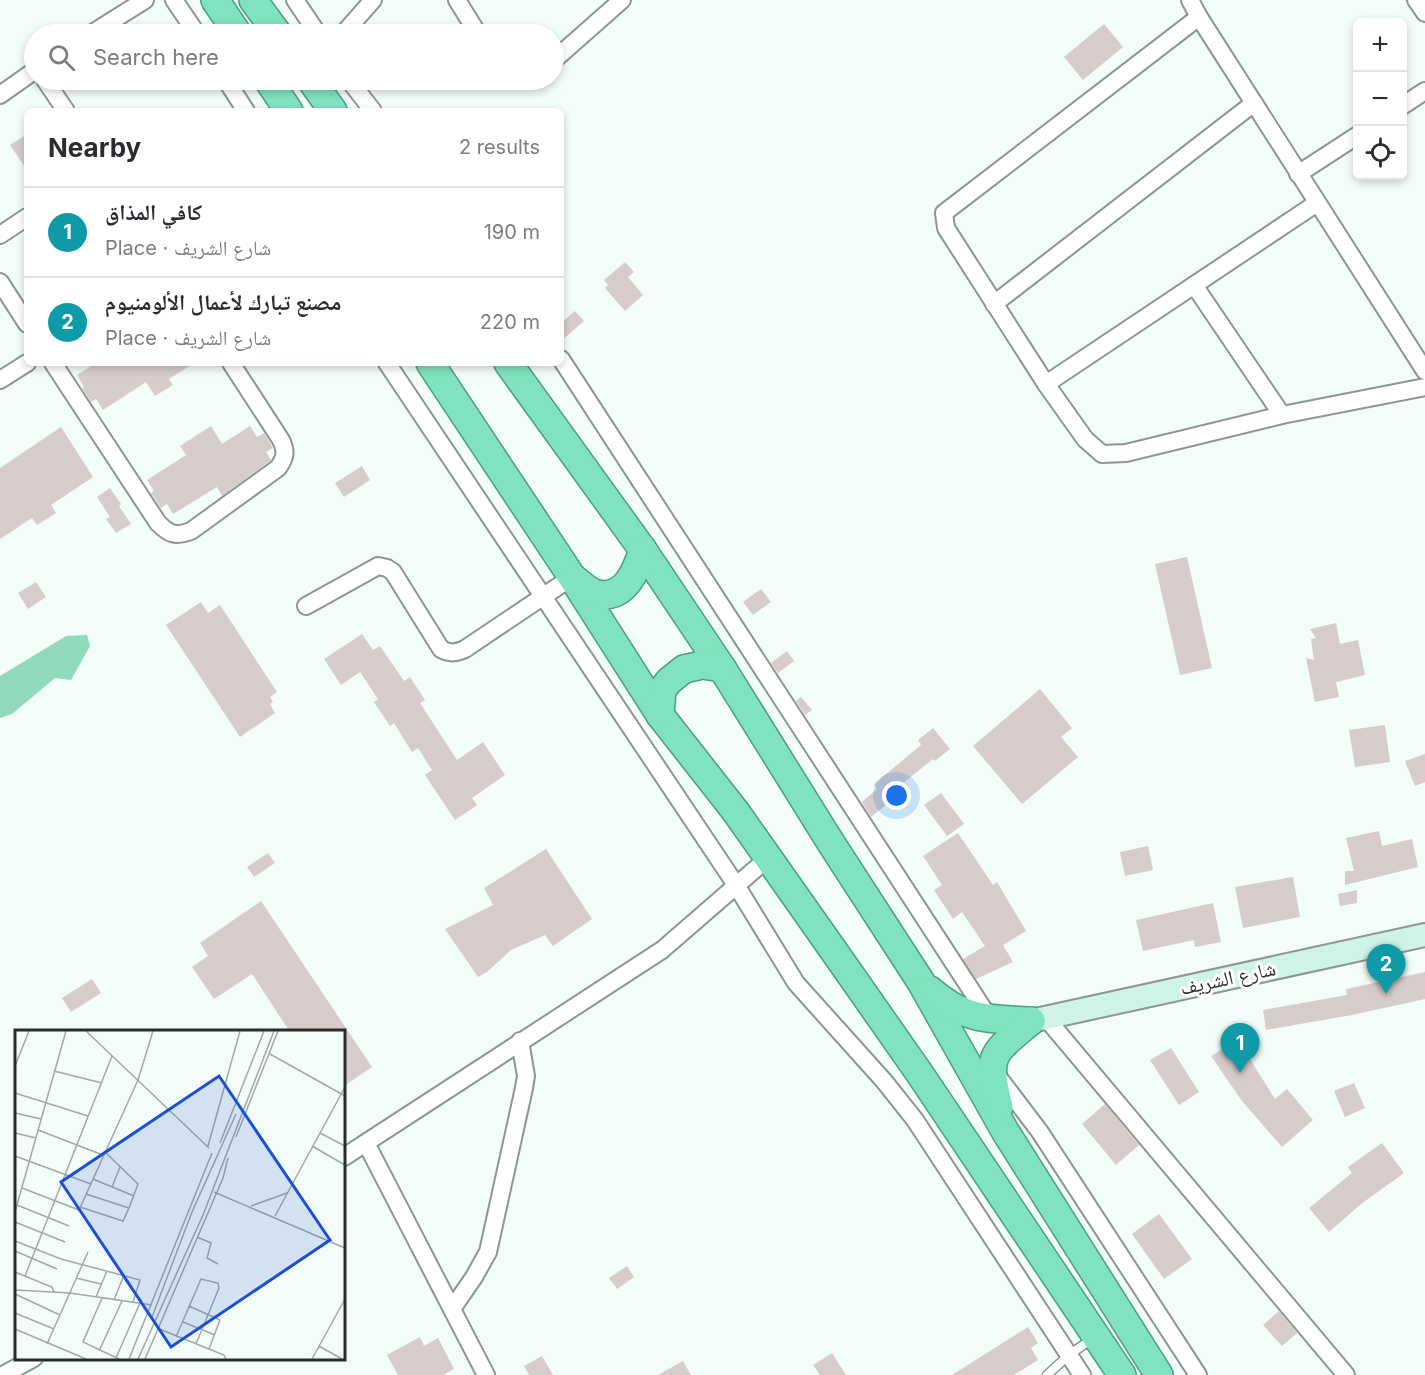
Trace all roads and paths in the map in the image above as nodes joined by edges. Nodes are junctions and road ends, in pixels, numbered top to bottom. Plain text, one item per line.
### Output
1 (145, 0) edge
2 (174, 0) edge
3 (215, 0) edge
4 (253, 0) edge
5 (295, 0) edge
6 (374, 0) edge
7 (457, 0) edge
8 (1190, 0) edge
9 (1416, 0) edge
10 (617, 2) edge
11 (1425, 13) edge
12 (1199, 17) junction
13 (107, 24) edge
14 (190, 24) edge
15 (231, 24) edge
16 (271, 24) edge
17 (311, 24) edge
18 (353, 24) edge
19 (472, 24) edge
20 (564, 51) edge
21 (24, 78) edge
22 (52, 90) edge
23 (232, 90) edge
24 (275, 90) edge
25 (317, 90) edge
26 (357, 90) edge
27 (1425, 91) edge
28 (0, 95) edge
29 (1254, 103) junction
30 (1407, 103) edge
31 (64, 108) edge
32 (244, 108) edge
33 (287, 108) edge
34 (331, 108) edge
35 (371, 108) edge
36 (1353, 138) edge
37 (1299, 174) junction
38 (1317, 203) junction
39 (24, 219) edge
40 (0, 235) edge
41 (0, 282) edge
42 (1194, 285) junction
43 (994, 304) junction
44 (24, 319) edge
45 (564, 364) edge
46 (1423, 364) edge
47 (24, 365) edge
48 (54, 366) edge
49 (233, 366) edge
50 (389, 366) edge
51 (432, 366) edge
52 (510, 366) edge
53 (0, 380) edge
54 (1046, 384) junction
55 (1425, 387) edge
56 (1282, 415) junction
57 (643, 550) junction
58 (572, 577) junction
59 (542, 597) junction
60 (306, 606) dead end
61 (722, 668) junction
62 (660, 716) junction
63 (768, 858) junction
64 (736, 885) junction
65 (1425, 935) edge
66 (921, 982) junction
67 (990, 1019) junction
68 (1039, 1020) junction
69 (520, 1041) junction
70 (992, 1068) junction
71 (1005, 1131) junction
72 (366, 1143) junction
73 (345, 1156) edge
74 (452, 1309) junction
75 (1096, 1336) junction
76 (1069, 1355) junction
77 (32, 1360) edge
78 (3, 1375) edge
79 (486, 1375) edge
80 (1047, 1375) edge
81 (1082, 1375) edge
82 (1122, 1375) edge
83 (1159, 1375) edge
84 (1198, 1375) edge
85 (1346, 1375) edge

1 - 13 street
2 - 14 street
3 - 15 highway
4 - 16 highway
5 - 17 street
6 - 18 street
7 - 19 street
8 - 12 street
9 - 11 street
10 - 20 street
12 - 29 street
12 - 43 street
21 - 28 street
22 - 31 street
23 - 32 street
24 - 33 highway
25 - 34 highway
26 - 35 street
27 - 30 street
29 - 37 street
29 - 43 street
36 - 37 street
37 - 38 street
38 - 42 street
38 - 46 street
39 - 40 street
41 - 44 street
42 - 54 street
42 - 56 street
43 - 54 street
45 - 67 street
47 - 53 street
48 - 49 street
50 - 59 street
51 - 58 highway
52 - 57 highway
54 - 56 street
55 - 56 street
57 - 58 highway
57 - 61 highway
58 - 59 street
58 - 62 highway
59 - 60 street
59 - 64 street
61 - 62 highway
61 - 66 highway
62 - 63 highway
63 - 64 street
63 - 75 highway
64 - 69 street
64 - 76 street
65 - 68 main road, شارع الشريف
66 - 67 highway
66 - 71 highway
67 - 68 highway
68 - 70 highway
68 - 85 street
69 - 72 street
69 - 74 street
70 - 71 highway
70 - 84 street
71 - 83 highway
72 - 73 street
72 - 74 street
74 - 79 street
75 - 76 lane
75 - 82 highway
76 - 80 lane
76 - 81 street
77 - 78 street

